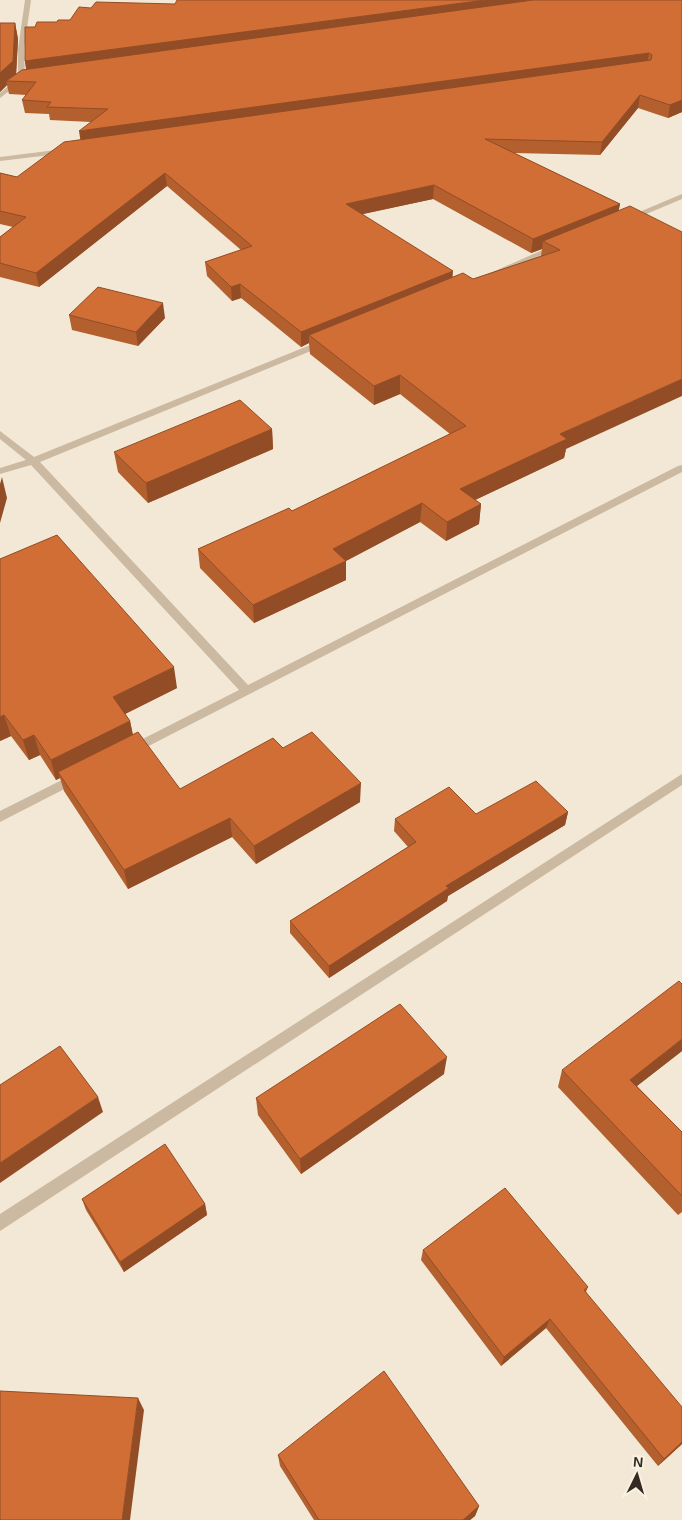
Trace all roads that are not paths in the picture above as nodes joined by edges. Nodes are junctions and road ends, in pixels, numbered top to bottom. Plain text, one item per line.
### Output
1 (28, 0) edge
2 (32, 78) edge
3 (22, 79) junction
4 (0, 96) edge
5 (70, 151) edge
6 (0, 159) edge
7 (682, 196) edge
8 (618, 222) edge
9 (563, 245) edge
10 (481, 278) edge
11 (334, 338) edge
12 (0, 434) edge
13 (33, 461) junction
14 (682, 468) edge
15 (0, 470) edge
16 (246, 690) junction
17 (123, 754) edge
18 (88, 772) edge
19 (682, 779) edge
20 (0, 817) edge
21 (0, 1222) edge

1 - 3 street
2 - 3 street
3 - 4 street
5 - 6 street
7 - 8 street
9 - 10 street
11 - 13 street
12 - 13 street
13 - 15 street
13 - 16 street
14 - 16 street
16 - 17 street
18 - 20 street
19 - 21 street

